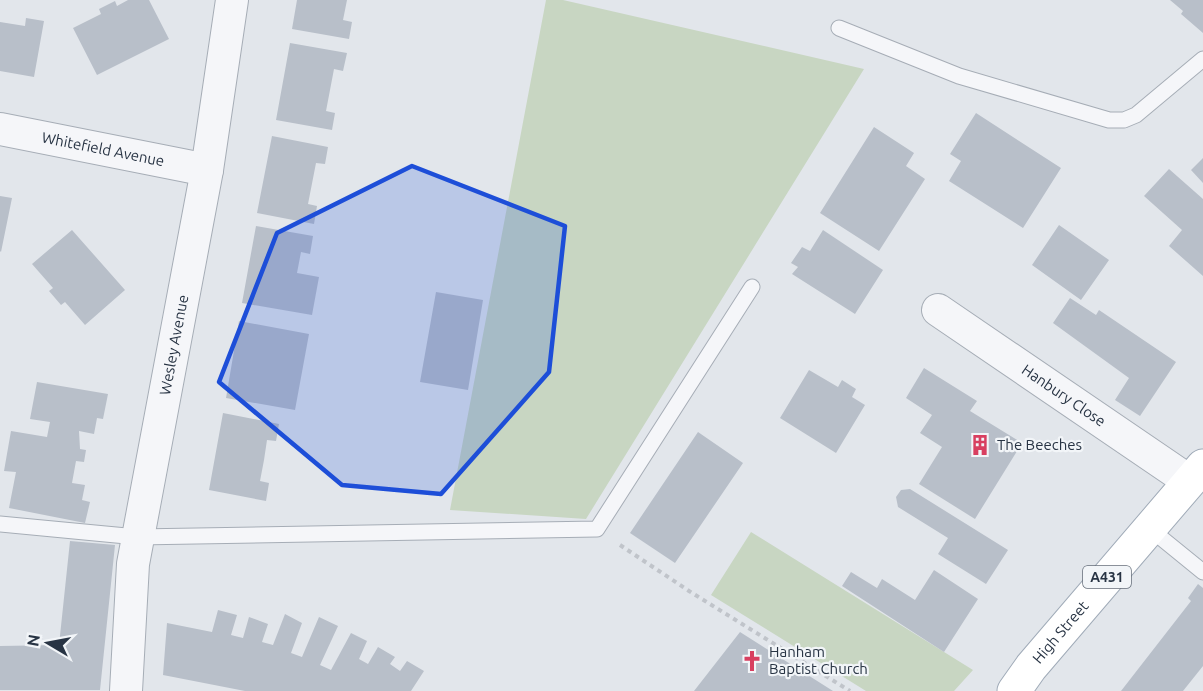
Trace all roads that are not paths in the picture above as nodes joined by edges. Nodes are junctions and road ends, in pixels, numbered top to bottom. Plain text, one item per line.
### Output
1 (232, 0) edge
2 (839, 28) dead end
3 (1203, 59) edge
4 (0, 129) edge
5 (207, 170) junction
6 (753, 287) dead end
7 (938, 310) dead end
8 (1196, 473) edge
9 (0, 524) edge
10 (1149, 528) junction
11 (137, 537) junction
12 (1203, 572) edge
13 (126, 691) edge
14 (1014, 691) edge

1 - 5 street, Wesley Avenue
2 - 3 lane
4 - 5 street, Whitefield Avenue
5 - 11 street, Wesley Avenue
6 - 11 lane
7 - 8 street, Hanbury Close
8 - 10 main road, High Street / A431
9 - 11 lane
10 - 12 lane
10 - 14 main road, High Street / A431
11 - 13 street, Wesley Avenue

